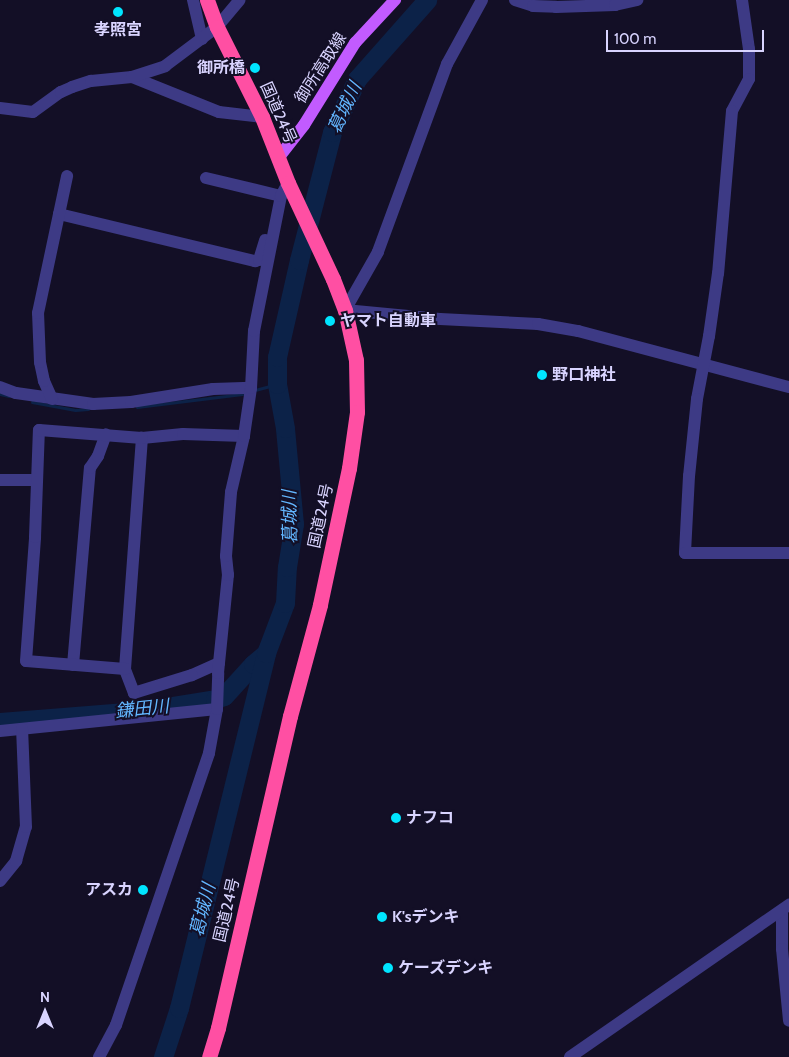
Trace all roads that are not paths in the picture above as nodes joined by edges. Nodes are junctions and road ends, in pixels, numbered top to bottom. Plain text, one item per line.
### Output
1 (193, 0) edge
2 (207, 0) edge
3 (240, 0) edge
4 (395, 0) edge
5 (482, 0) edge
6 (515, 0) edge
7 (637, 0) edge
8 (742, 0) edge
9 (217, 27) junction
10 (202, 39) junction
11 (132, 77) junction
12 (0, 108) edge
13 (262, 117) junction
14 (279, 158) junction
15 (67, 176) dead end
16 (206, 178) dead end
17 (286, 193) junction
18 (59, 214) junction
19 (344, 310) junction
20 (703, 364) junction
21 (0, 387) edge
22 (789, 387) edge
23 (251, 388) junction
24 (52, 399) junction
25 (106, 434) junction
26 (244, 436) junction
27 (142, 438) junction
28 (0, 480) edge
29 (37, 480) junction
30 (789, 553) edge
31 (73, 665) junction
32 (125, 668) junction
33 (218, 668) junction
34 (217, 709) junction
35 (22, 729) junction
36 (0, 731) edge
37 (0, 881) edge
38 (785, 908) edge
39 (789, 1021) edge
40 (98, 1057) edge
41 (209, 1057) edge
42 (570, 1057) edge

1 - 10 street
2 - 9 highway, 国道24号
3 - 9 street
4 - 14 main road, 御所高取線
5 - 19 street
6 - 7 street
8 - 20 street
9 - 10 street
9 - 13 highway, 国道24号
10 - 11 street
11 - 12 street
11 - 13 street
13 - 14 highway, 国道24号
14 - 17 highway, 国道24号
15 - 18 street
16 - 17 street
17 - 18 street
17 - 19 highway, 国道24号
17 - 23 street
18 - 24 street
19 - 20 street
19 - 41 highway, 国道24号
20 - 22 street
20 - 30 street
21 - 24 street
23 - 24 street
23 - 26 street
25 - 27 street
25 - 29 street
25 - 31 street
26 - 27 street
26 - 33 street
27 - 32 street
28 - 29 street
29 - 31 street
31 - 32 street
32 - 33 street
33 - 34 street
34 - 35 street
34 - 40 street
35 - 36 street
35 - 37 street
38 - 39 street
38 - 42 street

